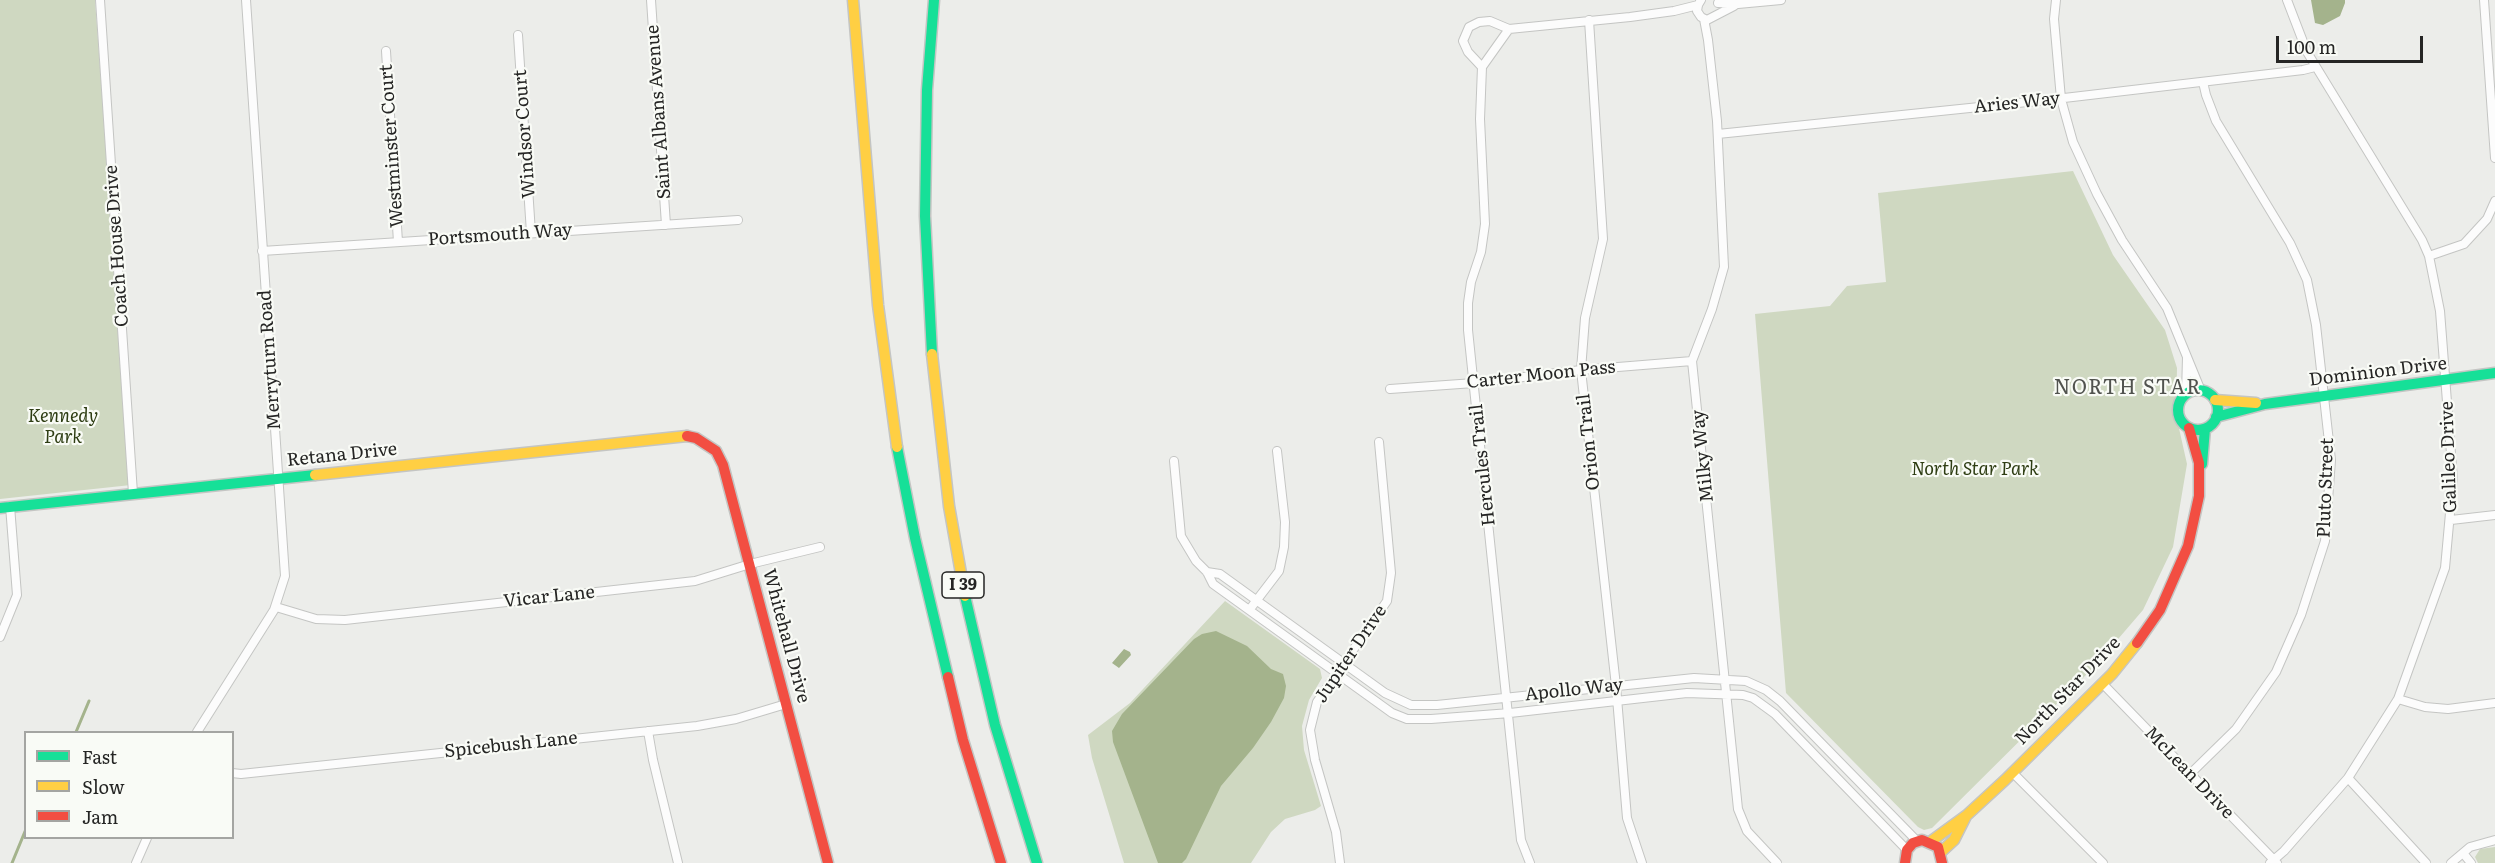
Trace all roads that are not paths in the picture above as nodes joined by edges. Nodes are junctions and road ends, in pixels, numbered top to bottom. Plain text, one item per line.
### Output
1 (99, 0) edge
2 (246, 0) edge
3 (651, 0) edge
4 (853, 0) edge
5 (934, 0) edge
6 (1781, 0) edge
7 (2050, 0) edge
8 (2056, 0) edge
9 (2287, 0) edge
10 (2484, 0) edge
11 (1700, 2) edge
12 (1716, 2) edge
13 (1738, 4) junction
14 (1674, 11) junction
15 (1718, 13) junction
16 (1704, 18) junction
17 (2054, 19) junction
18 (1589, 20) junction
19 (1509, 29) junction
20 (518, 35) dead end
21 (386, 51) dead end
22 (1482, 67) junction
23 (2315, 67) junction
24 (2204, 82) junction
25 (2061, 99) junction
26 (1718, 135) junction
27 (2495, 158) edge
28 (2495, 201) edge
29 (738, 220) dead end
30 (666, 225) junction
31 (531, 233) junction
32 (398, 242) junction
33 (262, 251) junction
34 (2429, 256) junction
35 (2186, 352) junction
36 (1692, 361) junction
37 (1581, 370) junction
38 (2495, 373) edge
39 (2446, 379) junction
40 (1474, 383) junction
41 (1390, 389) dead end
42 (2201, 391) junction
43 (2186, 394) junction
44 (2325, 395) junction
45 (2215, 400) junction
46 (2265, 404) junction
47 (2216, 417) junction
48 (2189, 428) junction
49 (2205, 429) junction
50 (687, 436) joint
51 (1379, 442) dead end
52 (1277, 451) dead end
53 (1174, 461) dead end
54 (2200, 473) junction
55 (277, 478) junction
56 (133, 493) junction
57 (5, 507) edge
58 (2495, 515) edge
59 (2451, 520) junction
60 (820, 547) dead end
61 (750, 564) junction
62 (1207, 572) junction
63 (1257, 599) junction
64 (276, 607) junction
65 (1250, 609) junction
66 (0, 637) edge
67 (1345, 663) junction
68 (1337, 674) junction
69 (1725, 678) junction
70 (2102, 683) junction
71 (1616, 686) junction
72 (1727, 693) junction
73 (1508, 698) junction
74 (2398, 699) junction
75 (1617, 700) junction
76 (2495, 703) edge
77 (786, 704) junction
78 (1509, 713) junction
79 (198, 731) edge
80 (648, 731) junction
81 (2012, 772) junction
82 (234, 773) edge
83 (2190, 774) junction
84 (2348, 778) junction
85 (1966, 814) junction
86 (146, 839) edge
87 (2495, 840) edge
88 (1917, 842) junction
89 (1930, 842) junction
90 (1907, 850) junction
91 (2463, 854) junction
92 (1941, 857) edge
93 (2274, 862) edge
94 (136, 863) edge
95 (678, 863) edge
96 (828, 863) edge
97 (1001, 863) edge
98 (1036, 863) edge
99 (1340, 863) edge
100 (1530, 863) edge
101 (1642, 863) edge
102 (1777, 863) edge
103 (1905, 863) edge
104 (2103, 863) edge
105 (2426, 863) edge
106 (2451, 863) edge
107 (2471, 863) edge

1 - 56 street, Coach House Drive
2 - 33 street, Merryturn Road
3 - 30 street, Saint Albans Avenue
4 - 97 main road, I 39
5 - 98 main road, I 39
6 - 13 street
7 - 17 street
8 - 17 street
9 - 23 street, Galileo Drive
10 - 27 street
11 - 14 street
11 - 16 street, Milky Way
12 - 13 street
12 - 15 street
13 - 15 street
14 - 16 street
14 - 18 street
15 - 16 street
16 - 26 street, Milky Way
17 - 25 street
18 - 19 street
18 - 37 street, Orion Trail
19 - 22 street
19 - 22 street
20 - 31 street, Windsor Court
21 - 32 street, Westminster Court
22 - 40 street, Hercules Trail
23 - 24 street, Aries Way
23 - 34 street, Galileo Drive
24 - 25 street, Aries Way
24 - 44 street, Pluto Street
25 - 26 street, Aries Way
25 - 35 street
26 - 36 street, Milky Way
28 - 34 street
29 - 30 street, Portsmouth Way
30 - 31 street, Portsmouth Way
31 - 32 street, Portsmouth Way
32 - 33 street, Portsmouth Way
33 - 55 street, Merryturn Road
34 - 39 street, Galileo Drive
35 - 42 street
35 - 43 street
36 - 37 street, Carter Moon Pass
36 - 69 street, Milky Way
37 - 40 street, Carter Moon Pass
37 - 71 street, Orion Trail
38 - 39 main road, Dominion Drive
39 - 44 main road, Dominion Drive
39 - 59 street, Galileo Drive
40 - 41 street, Carter Moon Pass
40 - 73 street, Hercules Trail
42 - 43 main road
42 - 45 main road
43 - 48 main road
44 - 46 main road, Dominion Drive
44 - 83 street, Pluto Street
45 - 46 main road, Dominion Drive
45 - 47 main road
46 - 47 main road, Dominion Drive
47 - 49 main road
48 - 49 main road
48 - 54 main road, North Star Drive
49 - 54 main road, North Star Drive
50 - 55 main road, Retana Drive
50 - 61 main road, Whitehall Drive
51 - 67 street, Jupiter Drive
52 - 63 street
53 - 62 street, Apollo Way
54 - 70 main road, North Star Drive
55 - 56 main road, Retana Drive
55 - 64 street, Merryturn Road
56 - 57 main road, Retana Drive
57 - 66 street
58 - 59 street
59 - 74 street, Galileo Drive
60 - 61 street, Vicar Lane
61 - 64 street, Vicar Lane
61 - 77 main road, Whitehall Drive
62 - 63 street, Apollo Way
62 - 65 street, Apollo Way
63 - 65 street
63 - 67 street, Apollo Way
64 - 79 street, Merryturn Road
65 - 68 street, Apollo Way
67 - 68 street, Jupiter Drive
67 - 73 street, Apollo Way
68 - 78 street, Apollo Way
68 - 99 street, Jupiter Drive
69 - 71 street, Apollo Way
69 - 72 street, Milky Way
69 - 88 street, Apollo Way
70 - 81 main road, North Star Drive
70 - 83 street, McLean Drive
71 - 73 street, Apollo Way
71 - 75 street, Orion Trail
72 - 75 street, Apollo Way
72 - 90 street, Apollo Way
72 - 102 street, Milky Way
73 - 78 street, Hercules Trail
74 - 76 street
74 - 84 street, Galileo Drive
75 - 78 street, Apollo Way
75 - 101 street, Orion Trail
77 - 80 street, Spicebush Lane
77 - 96 main road, Whitehall Drive
78 - 100 street, Hercules Trail
80 - 82 street, Spicebush Lane
80 - 95 street
81 - 85 main road, North Star Drive
81 - 104 street
83 - 93 street, McLean Drive
84 - 93 street, Galileo Drive
84 - 105 street
85 - 89 main road, North Star Drive
85 - 92 main road, North Star Drive
86 - 94 street
87 - 91 street
88 - 89 main road
88 - 90 main road
89 - 92 main road
90 - 103 main road
91 - 106 street
91 - 107 street

